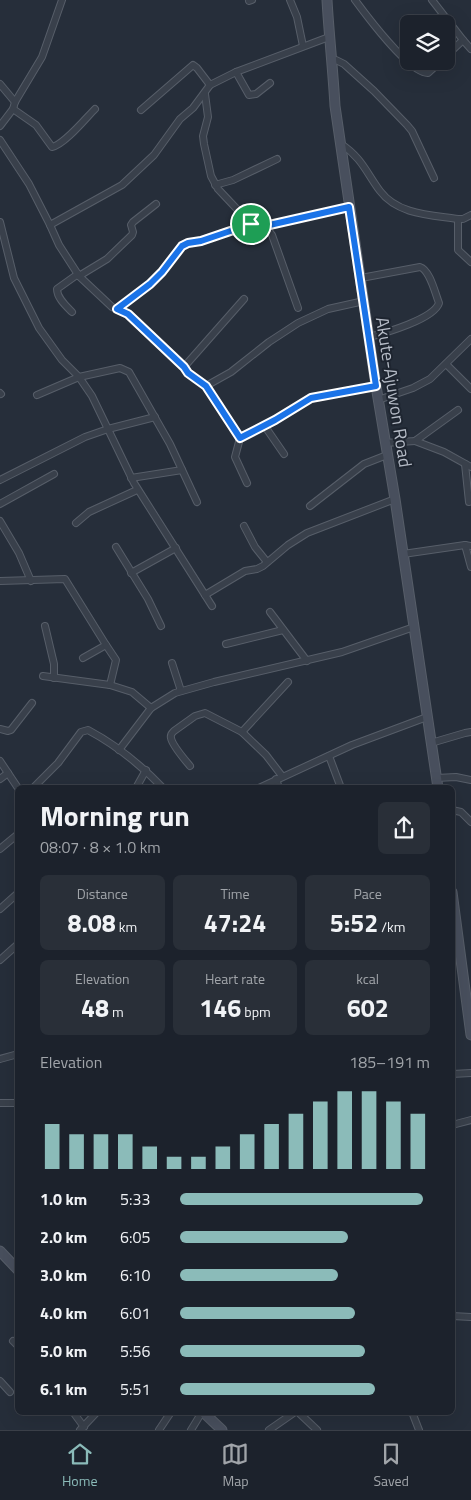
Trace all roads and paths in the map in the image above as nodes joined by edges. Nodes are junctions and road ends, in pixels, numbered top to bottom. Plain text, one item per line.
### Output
1 (62, 0) edge
2 (290, 0) edge
3 (326, 0) edge
4 (355, 0) edge
5 (432, 0) edge
6 (329, 37) junction
7 (463, 40) junction
8 (303, 46) junction
9 (455, 48) edge
10 (471, 49) edge
11 (400, 54) edge
12 (333, 60) junction
13 (420, 70) edge
14 (431, 70) edge
15 (236, 72) junction
16 (270, 83) dead end
17 (0, 84) edge
18 (210, 85) junction
19 (205, 94) junction
20 (15, 102) junction
21 (13, 109) junction
22 (95, 109) dead end
23 (141, 110) dead end
24 (0, 126) edge
25 (0, 140) edge
26 (341, 144) junction
27 (277, 159) dead end
28 (434, 178) dead end
29 (215, 184) junction
30 (156, 204) dead end
31 (349, 207) junction
32 (471, 215) edge
33 (458, 219) junction
34 (0, 222) edge
35 (251, 224) junction
36 (50, 225) junction
37 (265, 226) junction
38 (471, 262) edge
39 (79, 275) junction
40 (361, 278) junction
41 (244, 299) dead end
42 (364, 301) junction
43 (298, 308) dead end
44 (117, 309) junction
45 (72, 312) dead end
46 (369, 337) junction
47 (471, 339) edge
48 (446, 364) junction
49 (184, 367) junction
50 (79, 378) junction
51 (206, 386) junction
52 (376, 386) junction
53 (471, 389) edge
54 (37, 396) dead end
55 (378, 400) junction
56 (458, 410) dead end
57 (155, 417) junction
58 (264, 426) junction
59 (108, 429) junction
60 (240, 438) junction
61 (415, 441) junction
62 (385, 443) junction
63 (284, 454) dead end
64 (387, 455) junction
65 (468, 465) edge
66 (182, 470) junction
67 (54, 474) dead end
68 (131, 478) junction
69 (0, 480) edge
70 (247, 483) dead end
71 (138, 490) junction
72 (395, 498) junction
73 (197, 502) dead end
74 (469, 502) dead end
75 (0, 504) edge
76 (310, 506) dead end
77 (0, 521) edge
78 (76, 523) dead end
79 (244, 526) dead end
80 (468, 546) edge
81 (116, 547) dead end
82 (176, 548) junction
83 (403, 554) junction
84 (267, 562) junction
85 (471, 567) edge
86 (131, 573) junction
87 (0, 581) edge
88 (31, 581) junction
89 (205, 596) junction
90 (212, 606) dead end
91 (270, 612) dead end
92 (45, 626) dead end
93 (161, 626) dead end
94 (414, 627) junction
95 (283, 630) junction
96 (226, 644) dead end
97 (106, 645) junction
98 (83, 658) dead end
99 (307, 661) junction
100 (172, 663) dead end
101 (43, 676) dead end
102 (54, 678) junction
103 (288, 682) dead end
104 (110, 685) junction
105 (181, 691) junction
106 (32, 703) dead end
107 (151, 708) junction
108 (427, 717) junction
109 (0, 729) edge
110 (242, 732) junction
111 (471, 732) edge
112 (431, 743) junction
113 (119, 750) junction
114 (329, 756) junction
115 (0, 762) edge
116 (190, 766) dead end
117 (146, 770) junction
118 (8, 773) junction
119 (279, 778) junction
120 (0, 779) edge
121 (471, 780) edge
122 (437, 783) edge
123 (16, 785) edge
124 (36, 785) edge
125 (138, 785) edge
126 (160, 785) edge
127 (265, 785) edge
128 (279, 785) edge
129 (340, 785) edge
130 (455, 811) edge
131 (471, 822) edge
132 (15, 836) edge
133 (0, 849) edge
134 (15, 896) edge
135 (0, 909) edge
136 (455, 911) edge
137 (15, 947) edge
138 (0, 960) edge
139 (468, 991) edge
140 (471, 1035) edge
141 (15, 1055) edge
142 (0, 1059) edge
143 (471, 1073) edge
144 (455, 1074) edge
145 (0, 1103) edge
146 (15, 1103) edge
147 (471, 1120) edge
148 (455, 1124) edge
149 (0, 1250) edge
150 (15, 1267) edge
151 (455, 1316) edge
152 (471, 1317) edge
153 (0, 1381) edge
154 (10, 1392) dead end
155 (75, 1415) edge
156 (94, 1415) edge
157 (169, 1415) edge
158 (201, 1415) edge
159 (206, 1415) edge
160 (292, 1415) edge
161 (300, 1415) edge
162 (413, 1415) edge
163 (82, 1428) edge
164 (159, 1430) edge
165 (191, 1430) edge
166 (222, 1430) edge
167 (269, 1430) edge
168 (317, 1430) edge
169 (419, 1430) edge

1 - 20 street
2 - 8 street
3 - 6 main road, Akute-Ajuwon Road
4 - 11 street
5 - 7 street
6 - 8 street
6 - 12 main road, Akute-Ajuwon Road
7 - 9 street
7 - 10 street
8 - 15 street
12 - 26 main road, Akute-Ajuwon Road
12 - 28 street
13 - 14 street
15 - 16 street
15 - 18 street
17 - 20 street
18 - 19 street
18 - 23 street
19 - 29 street
19 - 36 street
20 - 21 street
21 - 22 street
21 - 24 street
25 - 36 street
26 - 31 main road, Akute-Ajuwon Road
26 - 33 street
27 - 29 street
29 - 35 street
30 - 39 street
31 - 37 street
31 - 40 main road, Akute-Ajuwon Road
32 - 33 street
33 - 38 street
34 - 50 street
35 - 37 street
35 - 44 street
36 - 39 street
37 - 43 street
39 - 44 street
39 - 45 street
40 - 42 main road, Akute-Ajuwon Road
40 - 46 street
41 - 49 street
42 - 46 main road, Akute-Ajuwon Road
42 - 51 street
44 - 49 street
46 - 52 main road, Akute-Ajuwon Road
47 - 48 street
48 - 53 street
48 - 55 street
49 - 51 street
50 - 54 street
50 - 57 street
50 - 59 street
51 - 60 street
52 - 55 main road, Akute-Ajuwon Road
52 - 58 street
55 - 62 main road, Akute-Ajuwon Road
56 - 61 street
57 - 59 street
57 - 66 street
58 - 60 street
58 - 63 street
59 - 68 street
59 - 69 street
60 - 70 street
61 - 62 street
61 - 65 street
62 - 64 main road, Akute-Ajuwon Road
64 - 72 main road, Akute-Ajuwon Road
64 - 76 street
65 - 74 street
66 - 68 street
66 - 73 street
67 - 75 street
68 - 71 street
71 - 78 street
71 - 82 street
72 - 83 main road, Akute-Ajuwon Road
72 - 84 street
77 - 88 street
79 - 84 street
80 - 83 street
80 - 85 street
81 - 86 street
82 - 86 street
82 - 89 street
83 - 94 main road, Akute-Ajuwon Road
84 - 89 street
86 - 93 street
87 - 88 street
88 - 97 street
89 - 90 street
91 - 95 street
92 - 102 street
94 - 99 street
94 - 108 main road, Akute-Ajuwon Road
95 - 96 street
95 - 99 street
97 - 98 street
97 - 104 street
99 - 105 street
100 - 105 street
101 - 102 street
102 - 104 street
103 - 110 street
104 - 107 street
105 - 107 street
106 - 109 street
107 - 113 street
108 - 112 main road, Akute-Ajuwon Road
108 - 114 street
110 - 116 street
110 - 119 street
111 - 112 street
112 - 122 main road, Akute-Ajuwon Road
113 - 117 street
113 - 124 street
114 - 119 street
114 - 129 street
115 - 118 street
117 - 125 street
117 - 126 street
118 - 120 street
118 - 123 street
119 - 127 street
119 - 128 street
121 - 122 street
130 - 131 street
132 - 133 street
134 - 135 street
136 - 139 main road
137 - 138 street
139 - 140 main road
141 - 142 street
143 - 144 street
145 - 146 street
147 - 148 street
149 - 150 main road
151 - 152 street
153 - 154 street
155 - 163 street
156 - 163 street
157 - 164 street
158 - 165 street
159 - 166 main road
160 - 167 street
161 - 168 street
162 - 169 street

